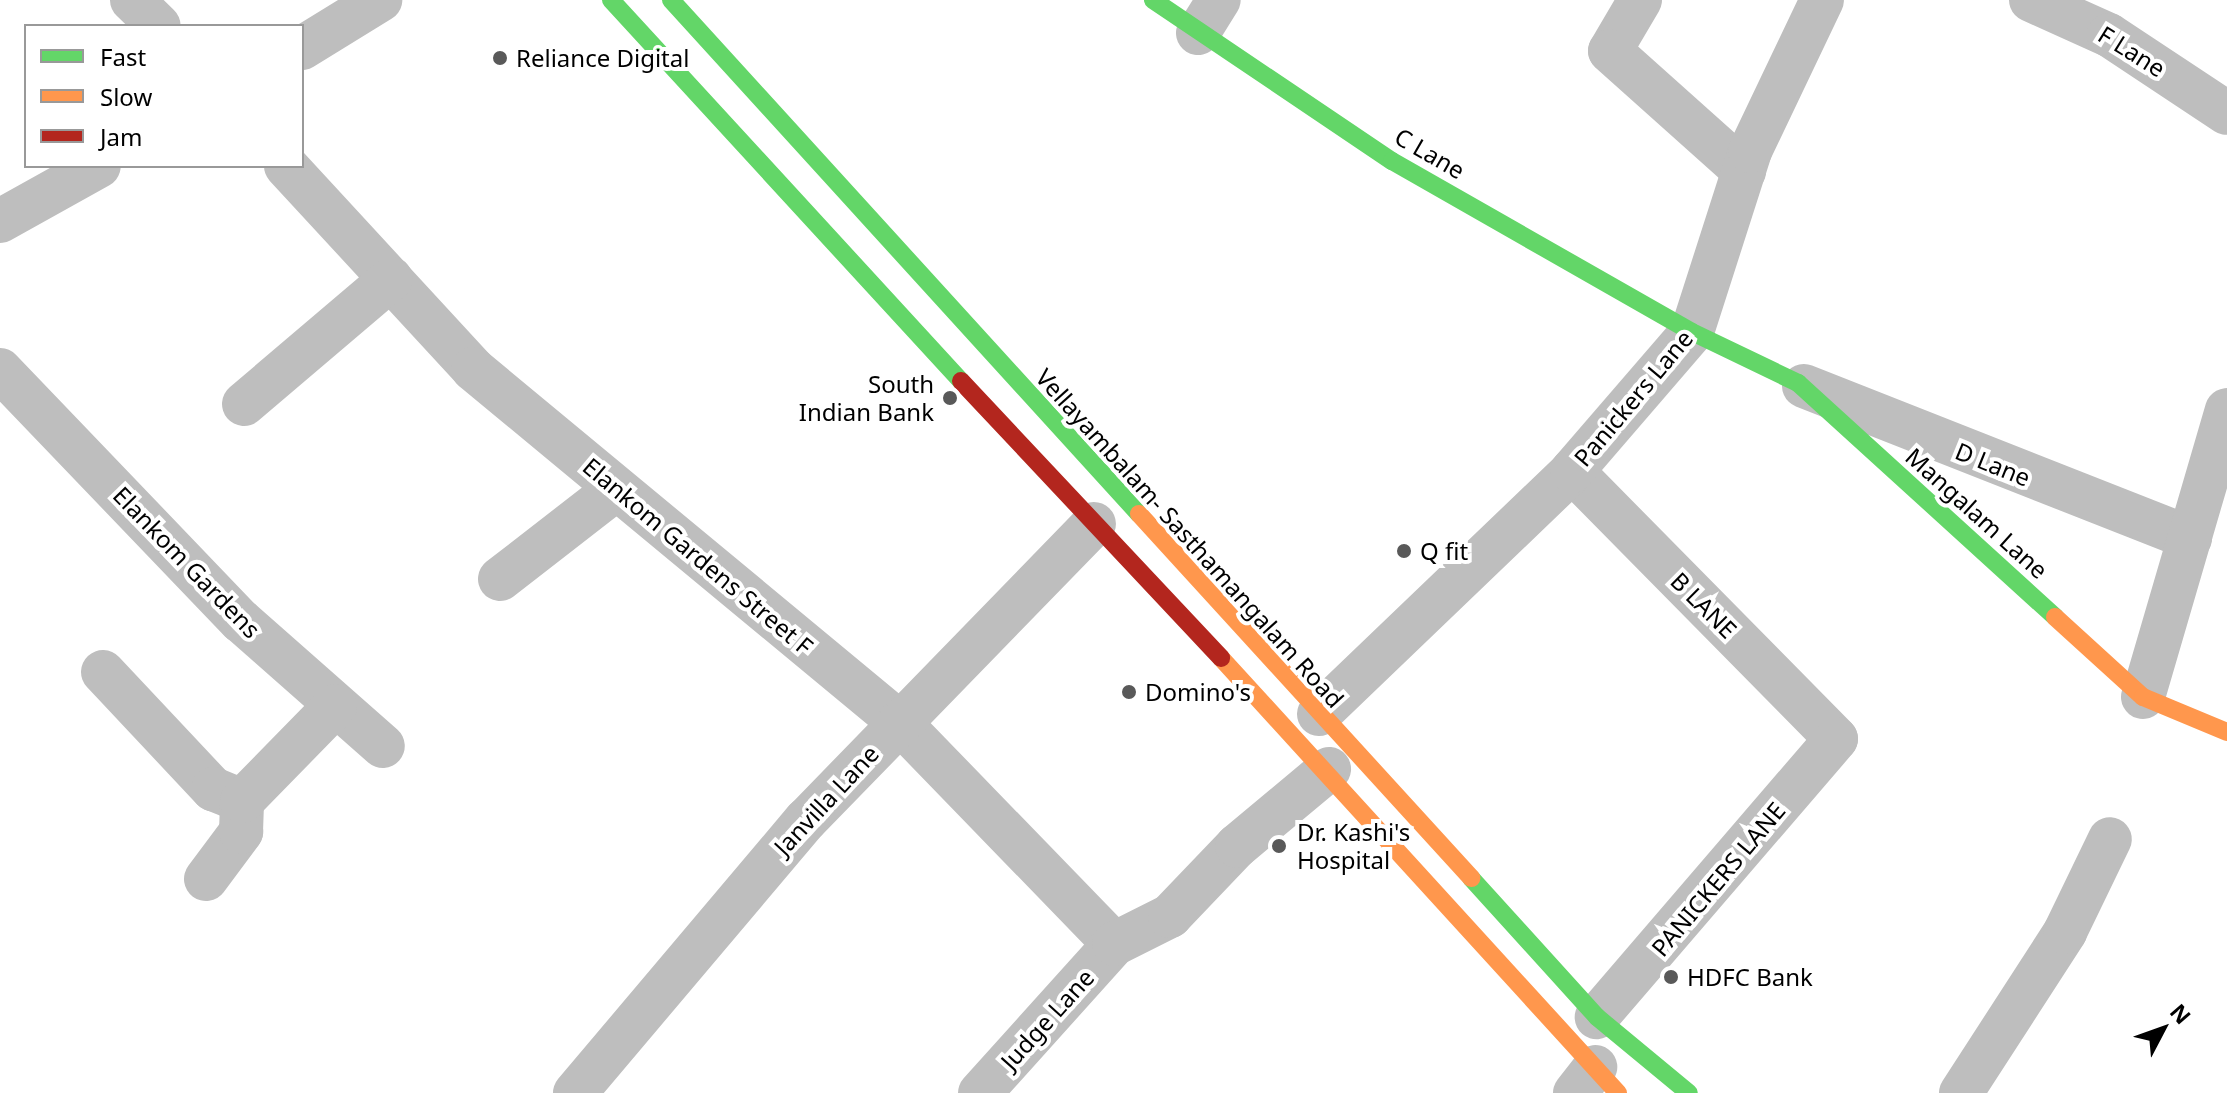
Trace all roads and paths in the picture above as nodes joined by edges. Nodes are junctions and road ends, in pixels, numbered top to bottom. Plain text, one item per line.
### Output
1 (132, 0) edge
2 (380, 0) edge
3 (611, 0) edge
4 (1153, 0) edge
5 (1640, 0) edge
6 (1822, 0) edge
7 (2031, 0) edge
8 (1208, 16) edge
9 (668, 23) edge
10 (157, 24) edge
11 (304, 47) edge
12 (2227, 113) edge
13 (95, 168) edge
14 (288, 168) edge
15 (1744, 171) junction
16 (0, 221) edge
17 (391, 279) junction
18 (1692, 332) junction
19 (0, 370) edge
20 (1798, 383) junction
21 (244, 404) dead end
22 (2227, 410) edge
23 (1572, 471) junction
24 (616, 489) junction
25 (2215, 497) edge
26 (1094, 524) junction
27 (2190, 538) junction
28 (500, 579) dead end
29 (103, 672) dead end
30 (2143, 697) junction
31 (335, 706) junction
32 (1319, 714) junction
33 (899, 722) junction
34 (2227, 732) edge
35 (1836, 739) joint
36 (383, 746) dead end
37 (1329, 769) junction
38 (242, 801) junction
39 (2110, 839) dead end
40 (206, 879) dead end
41 (1114, 944) junction
42 (1597, 1017) junction
43 (1596, 1084) edge
44 (575, 1093) edge
45 (980, 1093) edge
46 (1689, 1093) edge
47 (1961, 1093) edge

1 - 10 street
2 - 11 street
3 - 9 main road, Vellayambalam- Sasthamangalam Road
4 - 8 main road, C Lane
5 - 15 street
6 - 15 street, Panickers Lane
7 - 12 street, F Lane
8 - 18 main road, C Lane
9 - 26 main road, Vellayambalam- Sasthamangalam Road
9 - 32 main road, Vellayambalam- Sasthamangalam Road
13 - 16 street
14 - 17 street, Elankom Gardens Street F
15 - 18 street, Panickers Lane
17 - 21 street
17 - 24 street, Elankom Gardens Street F
18 - 20 main road, Mangalam Lane
18 - 23 street, Panickers Lane
19 - 31 street, Elankom Gardens
20 - 27 street, D Lane
20 - 30 main road, Mangalam Lane
22 - 25 street
23 - 32 street, Panickers Lane
23 - 35 street, B LANE
24 - 28 street
24 - 33 street, Elankom Gardens Street F
25 - 27 street
26 - 33 street, Janvilla Lane
26 - 37 main road, Vellayambalam- Sasthamangalam Road
27 - 30 street
29 - 38 street
30 - 34 main road, Mangalam Lane
31 - 36 street, Elankom Gardens
31 - 38 street
32 - 42 main road, Vellayambalam- Sasthamangalam Road
33 - 41 street, Elankom Gardens Street F
33 - 44 street, Janvilla Lane
35 - 42 street, PANICKERS LANE
37 - 41 street
37 - 43 main road, Vellayambalam- Sasthamangalam Road
38 - 40 street
39 - 47 street
41 - 45 street, Judge Lane
42 - 46 main road, Vellayambalam- Sasthamangalam Road

